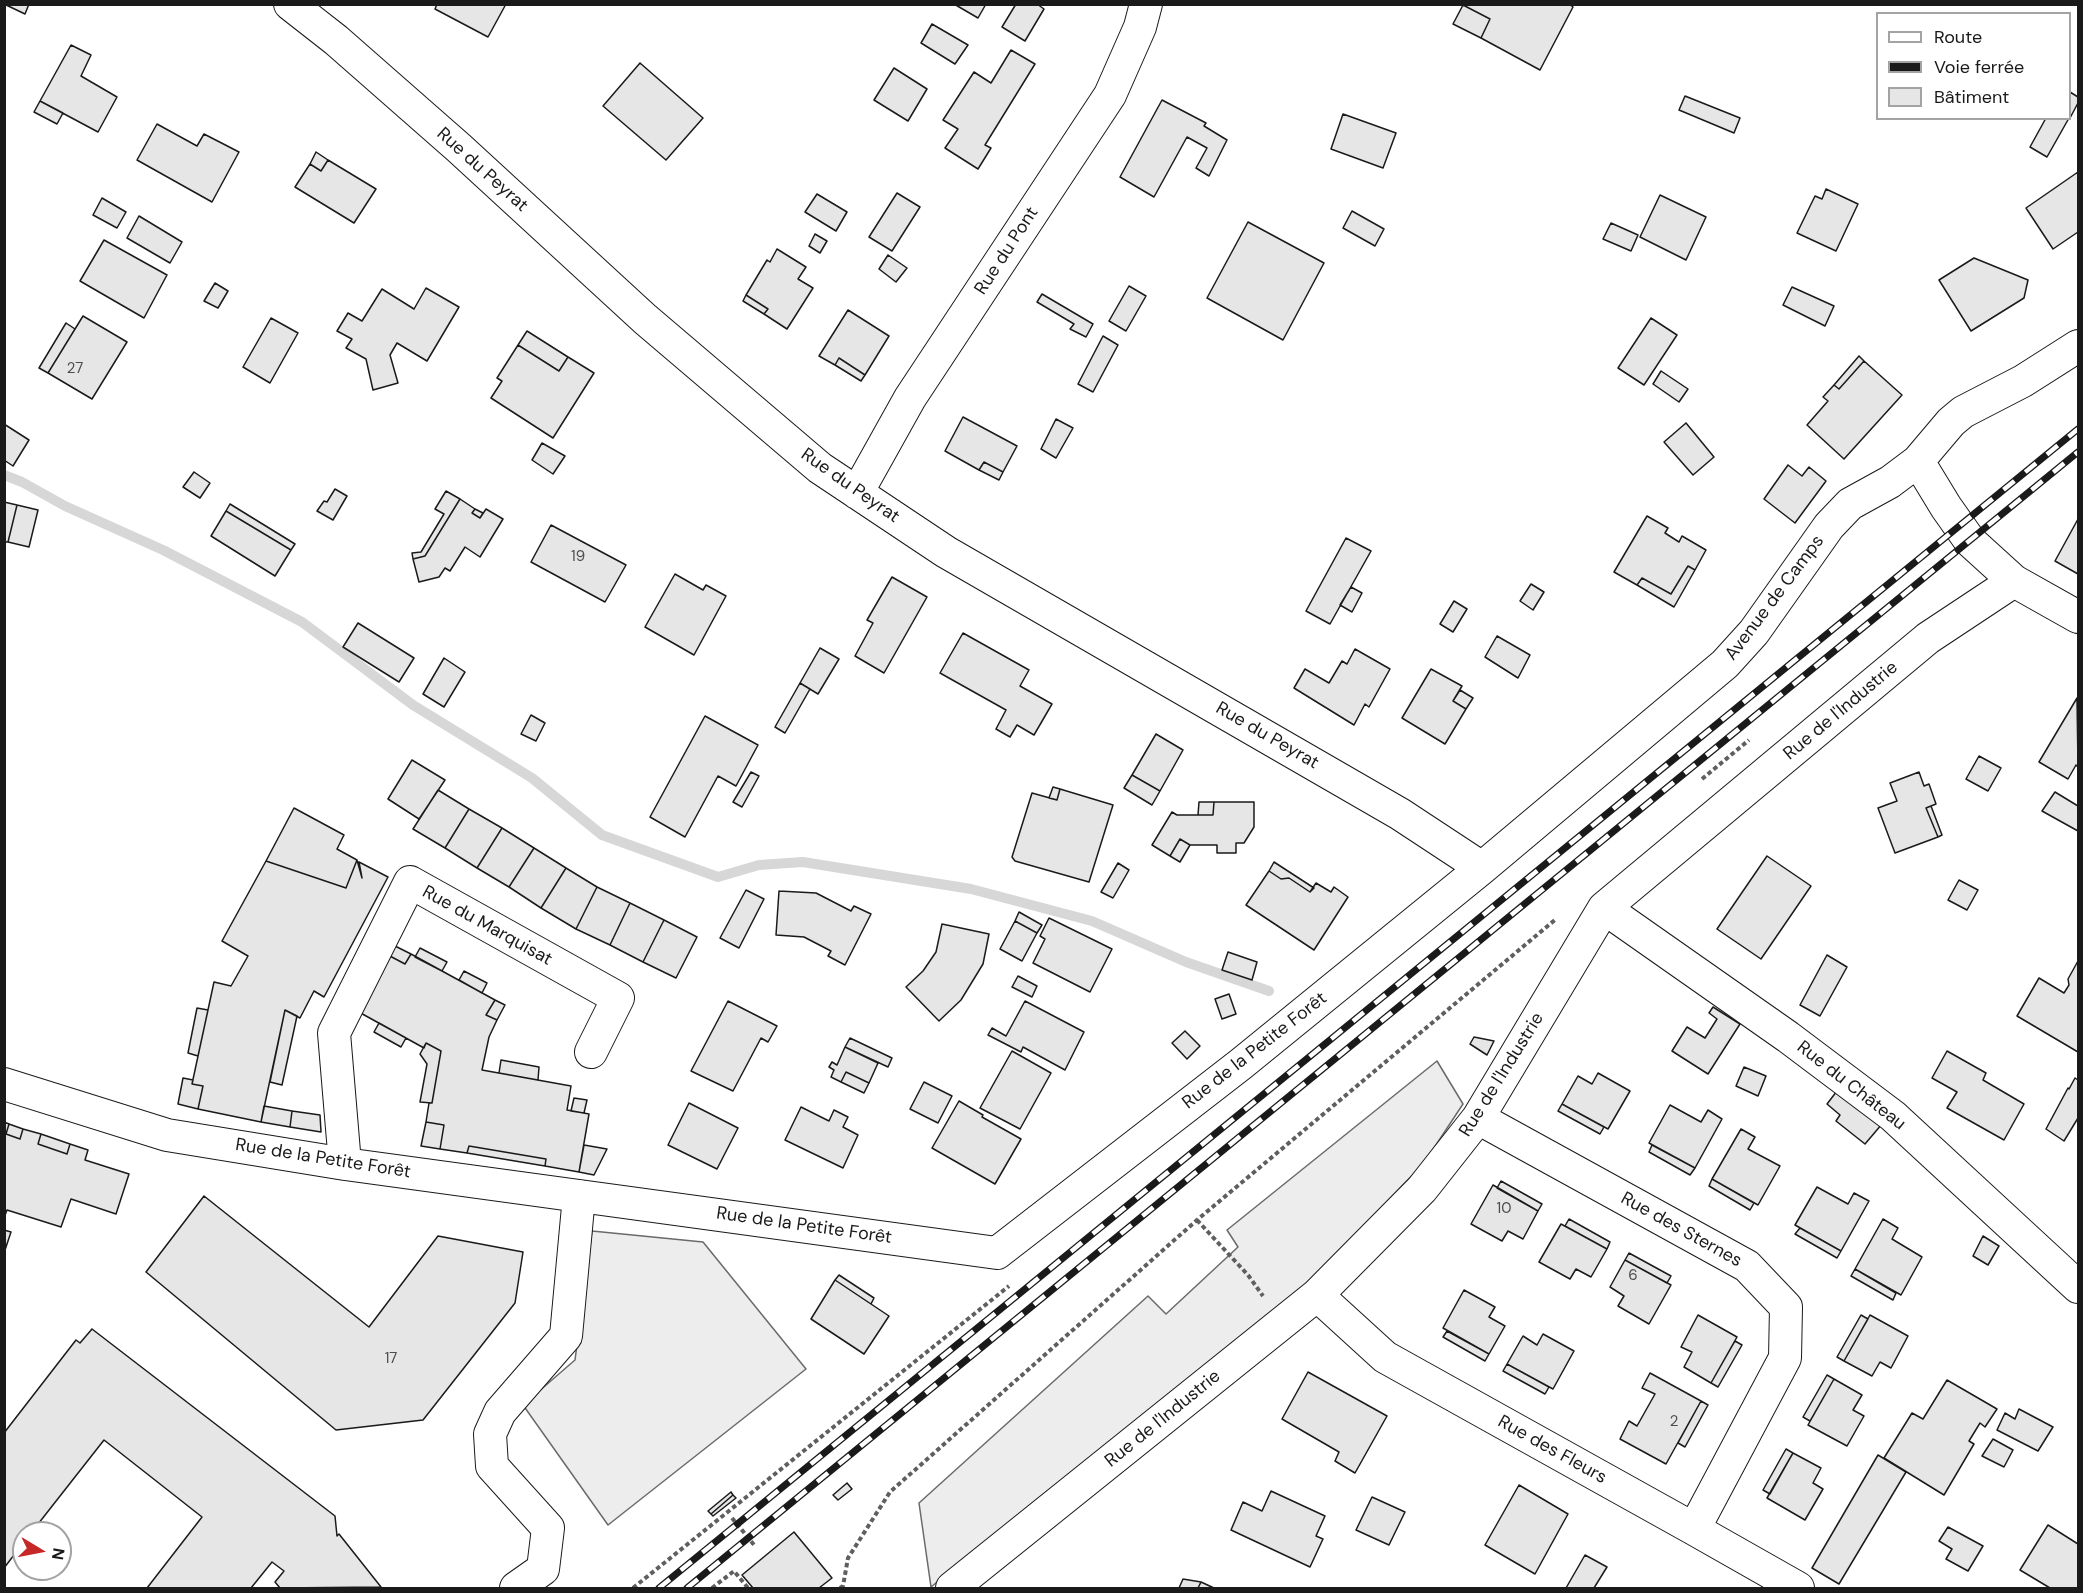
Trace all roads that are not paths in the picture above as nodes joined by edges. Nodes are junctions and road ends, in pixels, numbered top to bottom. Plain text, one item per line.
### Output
1 (290, 4) edge
2 (1146, 4) edge
3 (2079, 346) edge
4 (1918, 461) junction
5 (857, 493) junction
6 (2014, 581) junction
7 (2079, 617) edge
8 (1482, 868) junction
9 (1604, 908) junction
10 (591, 1052) dead end
11 (4, 1084) edge
12 (1478, 1118) junction
13 (345, 1164) junction
14 (579, 1196) junction
15 (2079, 1287) edge
16 (1317, 1296) junction
17 (1694, 1529) junction
18 (516, 1588) edge
19 (956, 1588) edge
20 (1798, 1588) edge

1 - 5 street, Rue du Peyrat
2 - 5 street, Rue du Pont
3 - 4 street, Avenue de Camps
4 - 6 street
4 - 8 street, Avenue de Camps
5 - 8 street, Rue du Peyrat
6 - 7 street
6 - 9 street, Rue de l'Industrie
8 - 14 street, Rue de la Petite Forêt
9 - 12 street, Rue de l'Industrie
9 - 15 street, Rue du Château
10 - 13 street, Rue du Marquisat
11 - 13 street, Rue de la Petite Forêt
12 - 16 street, Rue de l'Industrie
12 - 17 street, Rue des Sternes
13 - 14 street, Rue de la Petite Forêt
14 - 18 street
16 - 17 street, Rue des Fleurs
16 - 19 street, Rue de l'Industrie
17 - 20 street, Rue des Fleurs

